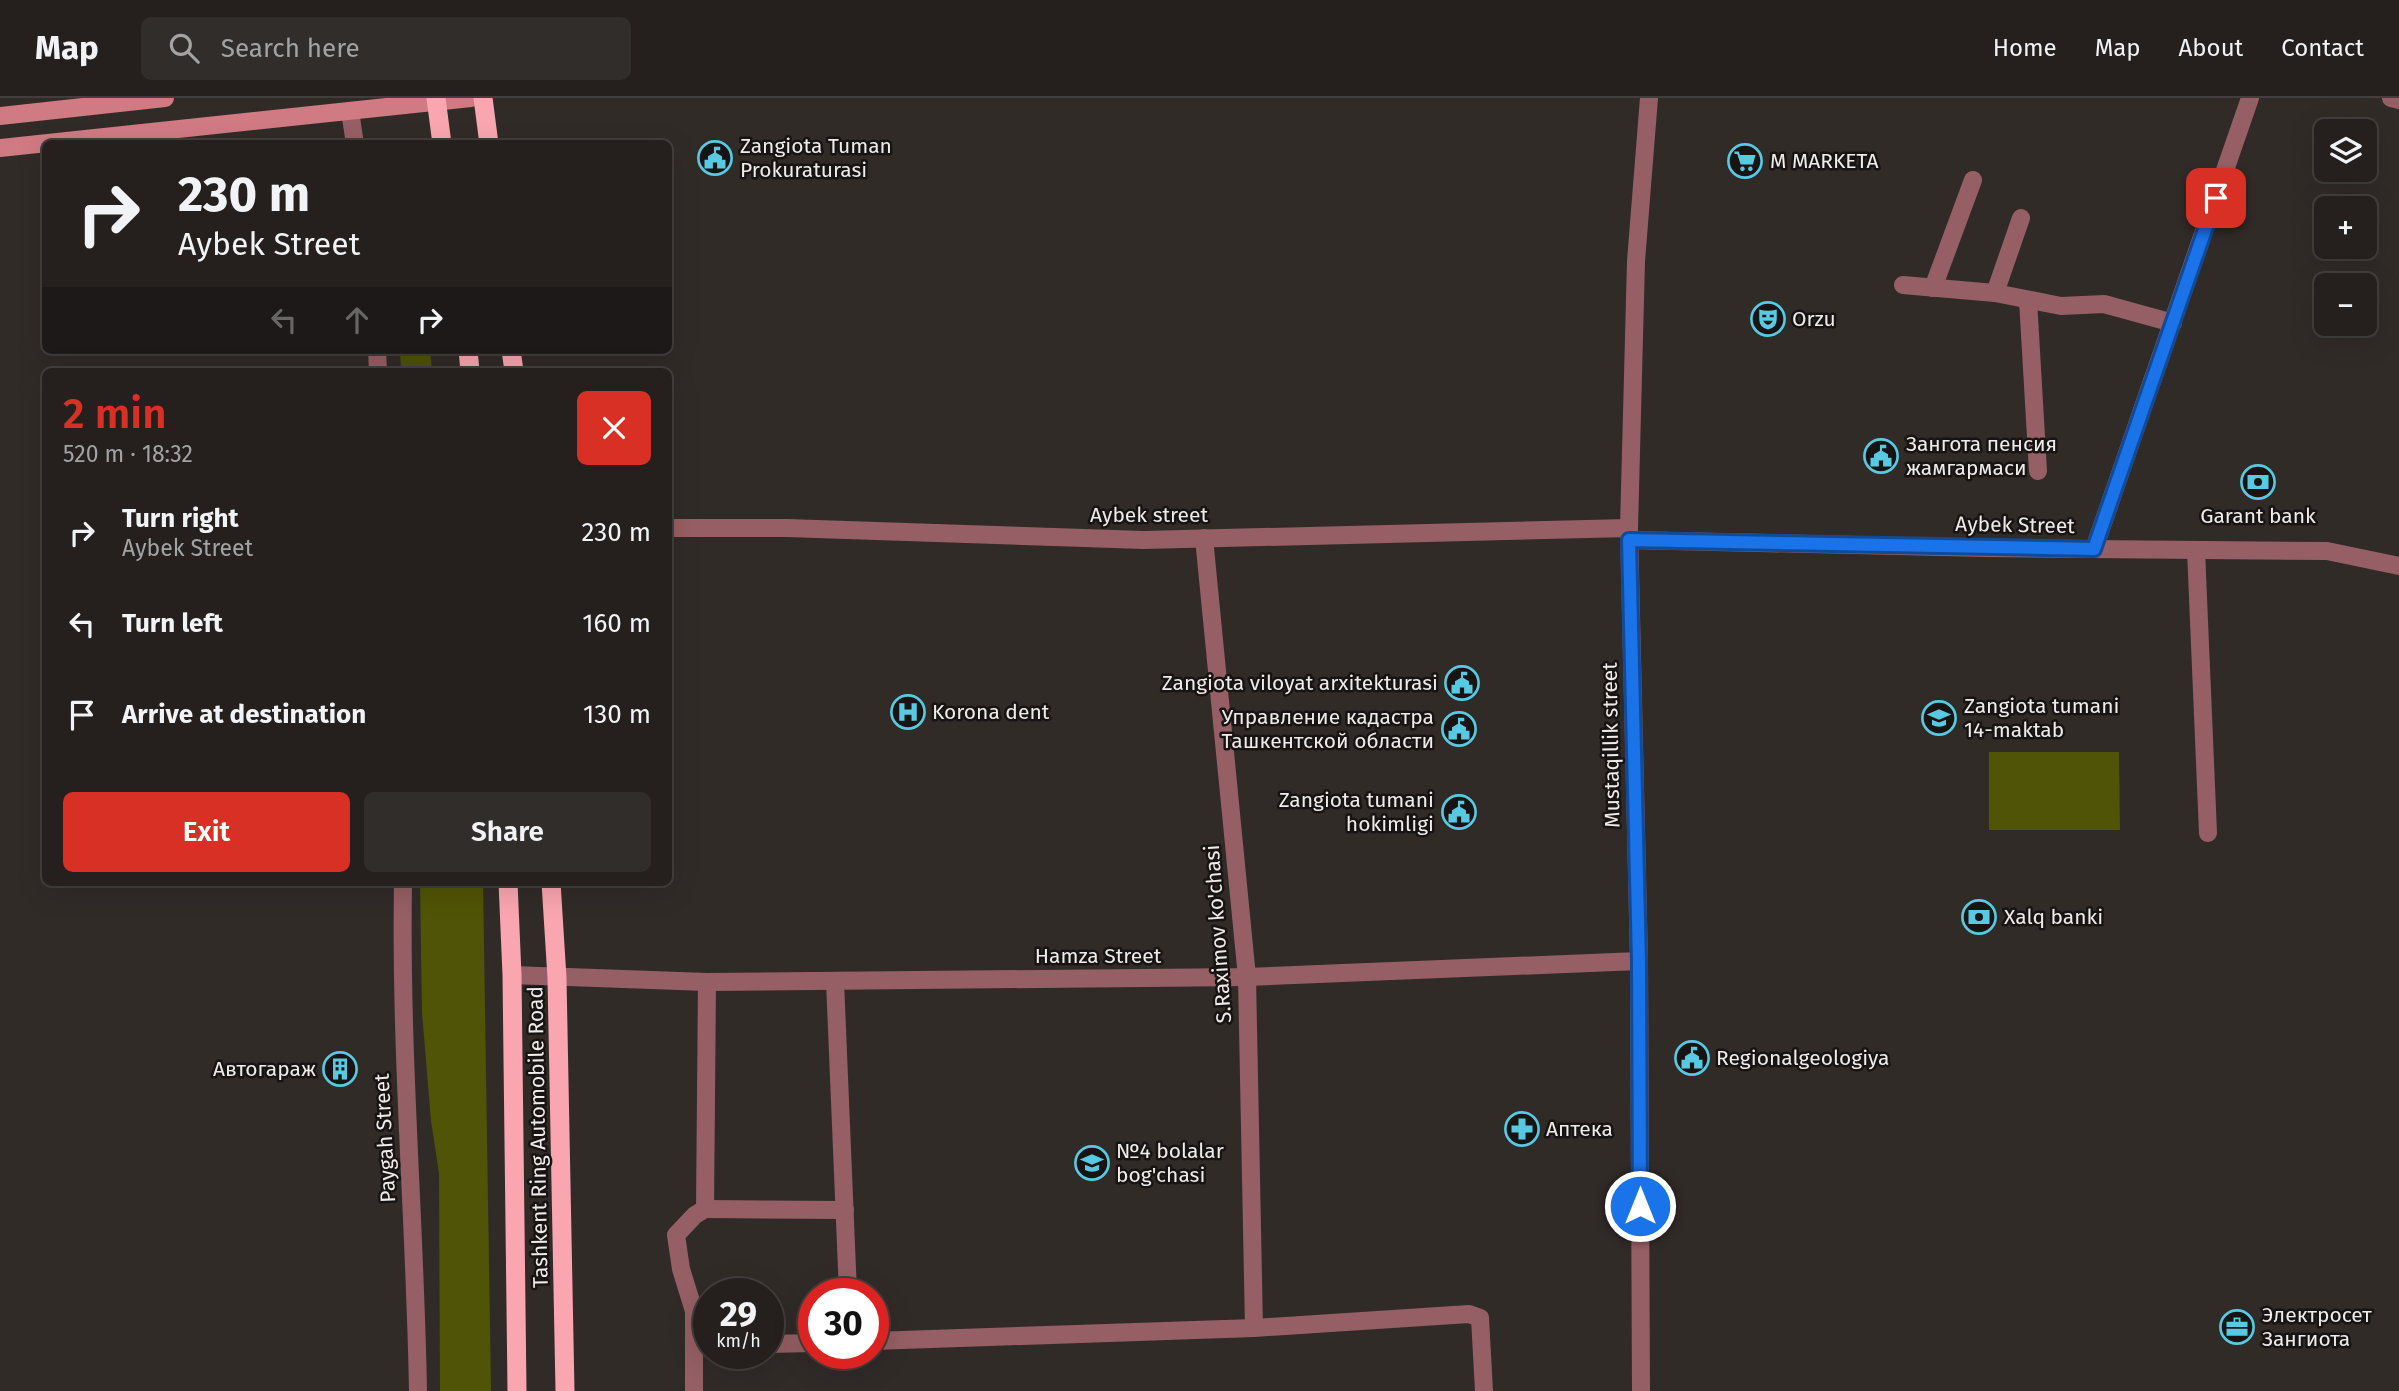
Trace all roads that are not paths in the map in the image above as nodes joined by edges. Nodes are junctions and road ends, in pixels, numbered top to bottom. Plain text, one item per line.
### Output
1 (165, 98) edge
2 (471, 98) edge
3 (482, 98) edge
4 (1648, 98) edge
5 (2250, 98) edge
6 (2391, 98) edge
7 (436, 100) edge
8 (2399, 100) edge
9 (350, 111) junction
10 (0, 116) edge
11 (76, 140) edge
12 (354, 140) edge
13 (441, 140) edge
14 (488, 140) edge
15 (42, 144) edge
16 (0, 148) edge
17 (1973, 180) dead end
18 (2021, 218) dead end
19 (1903, 285) dead end
20 (1933, 288) junction
21 (1995, 293) junction
22 (2028, 300) junction
23 (2173, 323) junction
24 (2038, 471) dead end
25 (672, 528) edge
26 (1629, 534) junction
27 (1204, 538) junction
28 (2094, 549) junction
29 (2196, 550) junction
30 (2399, 566) edge
31 (2208, 833) dead end
32 (403, 886) edge
33 (508, 886) edge
34 (551, 886) edge
35 (1639, 961) junction
36 (512, 975) junction
37 (1247, 977) junction
38 (556, 978) junction
39 (835, 981) junction
40 (707, 982) junction
41 (705, 1209) junction
42 (845, 1210) junction
43 (847, 1278) edge
44 (693, 1308) edge
45 (1254, 1328) junction
46 (889, 1340) edge
47 (698, 1369) edge
48 (418, 1391) edge
49 (517, 1391) edge
50 (565, 1391) edge
51 (694, 1391) edge
52 (1484, 1391) edge
53 (1641, 1391) edge

1 - 10 main road
2 - 7 main road
3 - 14 highway
4 - 26 street, Mustaqillik street
5 - 23 street
6 - 8 street
7 - 9 main road
7 - 13 highway
9 - 11 main road
9 - 12 street
15 - 16 main road
17 - 20 street
18 - 21 street
19 - 20 street
20 - 21 street
21 - 22 street
22 - 23 street
22 - 24 street
23 - 28 street
25 - 27 street, Aybek street
26 - 27 street, Aybek street
26 - 28 street, Aybek Street
26 - 35 street, Mustaqillik street
27 - 37 street, S.Raximov ko'chasi
28 - 29 street, Aybek Street
29 - 30 street, Aybek Street
29 - 31 street
32 - 48 street, Paygah Street
33 - 36 highway, Tashkent Ring Automobile Road
34 - 38 highway, Tashkent Ring Automobile Road
35 - 37 street, Hamza Street
35 - 53 street, Mustaqillik street
36 - 38 street, Hamza Street
36 - 49 highway, Tashkent Ring Automobile Road
37 - 39 street, Hamza Street
37 - 45 street, S.Raximov ko'chasi
38 - 40 street, Hamza Street
38 - 50 highway, Tashkent Ring Automobile Road
39 - 40 street, Hamza Street
39 - 42 street
40 - 41 street
41 - 42 street
41 - 44 street
42 - 43 street
45 - 46 street
45 - 52 street
47 - 51 street

